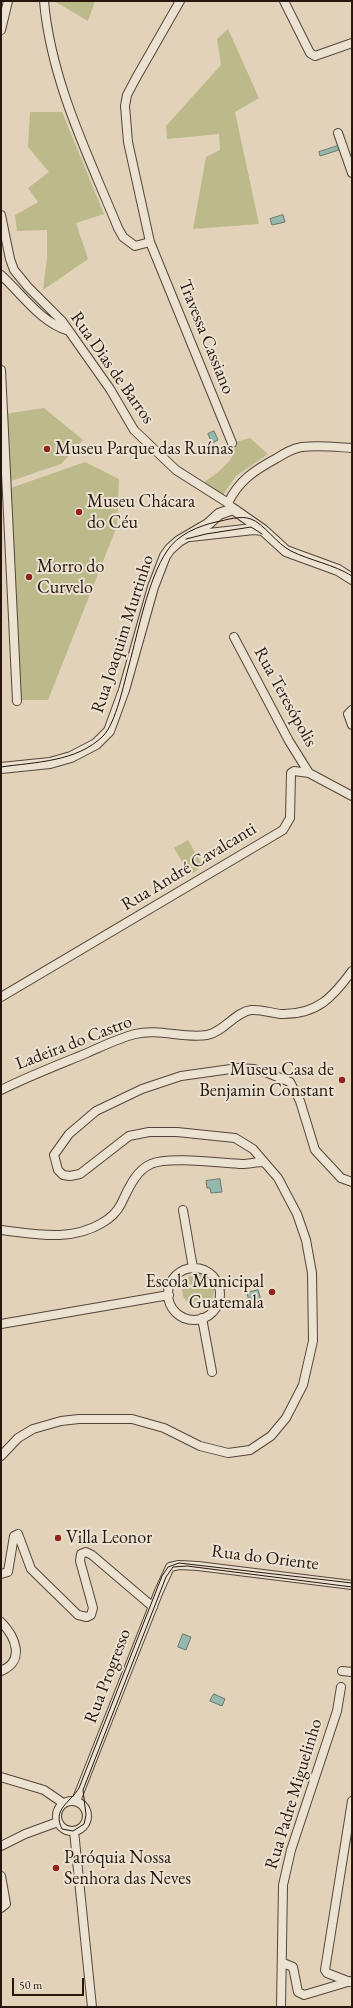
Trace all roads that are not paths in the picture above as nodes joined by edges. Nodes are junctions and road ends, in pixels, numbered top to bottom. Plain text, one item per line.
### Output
1 (8, 1) edge
2 (44, 1) edge
3 (180, 1) edge
4 (284, 1) edge
5 (1, 30) edge
6 (352, 43) edge
7 (338, 133) dead end
8 (352, 173) edge
9 (1, 215) edge
10 (150, 242) junction
11 (1, 275) edge
12 (69, 331) junction
13 (1, 370) edge
14 (232, 443) dead end
15 (352, 448) edge
16 (231, 506) junction
17 (263, 530) junction
18 (187, 536) junction
19 (352, 579) edge
20 (234, 637) dead end
21 (17, 701) dead end
22 (352, 710) edge
23 (352, 725) edge
24 (1, 768) edge
25 (309, 773) junction
26 (352, 796) edge
27 (352, 971) edge
28 (1, 997) edge
29 (1, 1090) edge
30 (263, 1162) junction
31 (352, 1182) edge
32 (183, 1210) dead end
33 (1, 1230) edge
34 (193, 1268) junction
35 (169, 1295) junction
36 (202, 1318) junction
37 (1, 1324) edge
38 (212, 1372) dead end
39 (1, 1456) edge
40 (174, 1565) joint
41 (1, 1574) edge
42 (352, 1585) edge
43 (153, 1607) junction
44 (1, 1622) edge
45 (1, 1671) edge
46 (342, 1671) dead end
47 (352, 1672) edge
48 (341, 1687) dead end
49 (1, 1777) edge
50 (76, 1801) junction
51 (352, 1801) edge
52 (63, 1803) junction
53 (58, 1822) junction
54 (74, 1831) junction
55 (1, 1846) edge
56 (1, 1876) edge
57 (1, 1908) edge
58 (283, 1963) junction
59 (351, 1981) edge
60 (92, 2007) edge
61 (281, 2007) edge

1 - 5 street
2 - 10 street
3 - 10 street, Travessa Cassiano
4 - 6 street
7 - 8 street
9 - 12 street, Rua Dias de Barros
10 - 14 street, Travessa Cassiano
11 - 12 street
12 - 16 street, Rua Dias de Barros
13 - 21 street
15 - 16 street
16 - 17 street
16 - 18 street, Rua Joaquim Murtinho
17 - 18 street
17 - 19 street
18 - 24 street, Rua Joaquim Murtinho
20 - 25 street, Rua Teresópolis
22 - 23 street
25 - 26 street
25 - 28 street, Rua André Cavalcanti
27 - 29 street, Ladeira do Castro
30 - 31 street
30 - 33 street
30 - 39 street
32 - 34 street
34 - 35 street
34 - 36 street
35 - 36 street
35 - 37 street
36 - 38 street
40 - 42 street, Rua do Oriente
40 - 43 street, Rua Progresso
41 - 43 street
43 - 50 street, Rua Progresso
44 - 45 street
46 - 47 street
48 - 58 street, Rua Padre Miguelinho
49 - 52 street
50 - 52 street
50 - 54 street
51 - 59 street
52 - 53 street
53 - 54 street
53 - 55 street
54 - 60 street
56 - 57 street
58 - 59 street
58 - 61 street, Rua Padre Miguelinho

